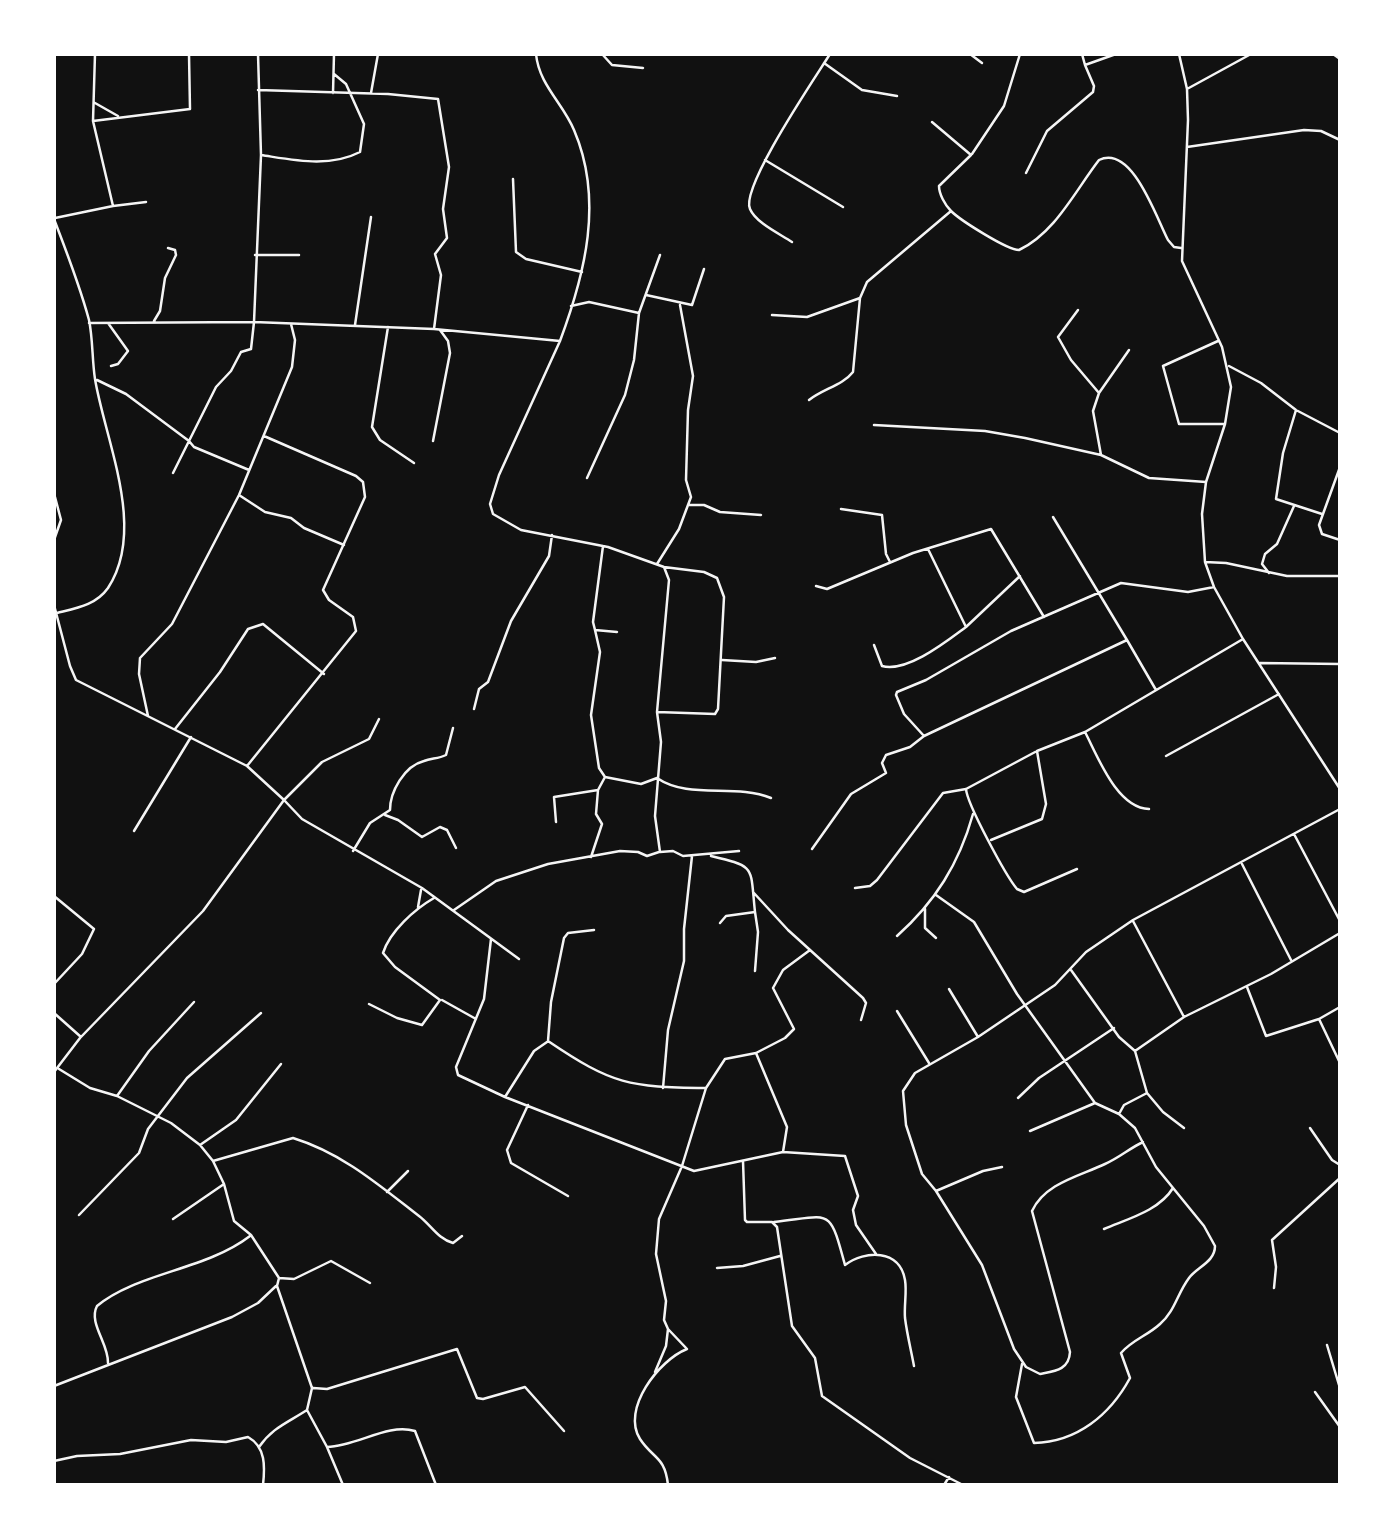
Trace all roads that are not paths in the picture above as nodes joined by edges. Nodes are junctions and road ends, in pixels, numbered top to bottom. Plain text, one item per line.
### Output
1 (95, 54) edge
2 (189, 54) edge
3 (258, 54) edge
4 (334, 54) edge
5 (378, 54) edge
6 (536, 54) edge
7 (602, 54) edge
8 (830, 54) edge
9 (970, 54) edge
10 (1020, 54) edge
11 (1082, 54) edge
12 (1116, 54) edge
13 (1179, 54) edge
14 (1251, 54) edge
15 (1334, 54) edge
16 (1340, 59) edge
17 (824, 63) junction
18 (982, 64) dead end
19 (1085, 65) junction
20 (643, 68) dead end
21 (334, 74) junction
22 (1187, 89) junction
23 (258, 90) junction
24 (333, 93) junction
25 (371, 93) junction
26 (349, 94) junction
27 (897, 96) dead end
28 (95, 103) junction
29 (118, 117) junction
30 (93, 121) junction
31 (932, 122) dead end
32 (1340, 140) edge
33 (1187, 147) junction
34 (261, 155) junction
35 (971, 155) junction
36 (765, 160) junction
37 (1026, 173) dead end
38 (513, 179) dead end
39 (146, 202) dead end
40 (113, 206) junction
41 (843, 207) dead end
42 (951, 211) junction
43 (371, 217) dead end
44 (54, 218) edge
45 (59, 232) junction
46 (54, 236) edge
47 (792, 243) dead end
48 (168, 248) dead end
49 (1181, 248) junction
50 (255, 255) junction
51 (299, 255) dead end
52 (660, 255) dead end
53 (704, 269) dead end
54 (582, 272) junction
55 (646, 295) junction
56 (860, 298) junction
57 (680, 305) junction
58 (572, 306) junction
59 (1078, 310) dead end
60 (639, 313) junction
61 (772, 315) dead end
62 (154, 322) junction
63 (254, 322) junction
64 (89, 323) junction
65 (108, 323) junction
66 (291, 324) junction
67 (355, 325) junction
68 (388, 327) junction
69 (434, 329) junction
70 (440, 330) junction
71 (1219, 340) junction
72 (559, 341) junction
73 (1129, 350) dead end
74 (111, 366) dead end
75 (1228, 366) junction
76 (95, 380) junction
77 (1099, 393) junction
78 (810, 400) dead end
79 (1296, 411) junction
80 (1225, 424) junction
81 (874, 425) dead end
82 (1340, 433) edge
83 (264, 436) junction
84 (190, 441) junction
85 (433, 441) dead end
86 (1101, 455) junction
87 (414, 463) dead end
88 (1340, 467) edge
89 (248, 470) junction
90 (173, 473) dead end
91 (587, 478) dead end
92 (1206, 482) junction
93 (239, 495) junction
94 (55, 497) edge
95 (689, 505) junction
96 (1295, 506) junction
97 (841, 509) dead end
98 (1322, 514) junction
99 (761, 515) dead end
100 (1053, 517) dead end
101 (552, 535) junction
102 (54, 540) edge
103 (1340, 540) edge
104 (344, 545) junction
105 (603, 546) junction
106 (928, 548) junction
107 (890, 562) junction
108 (1205, 562) junction
109 (657, 564) junction
110 (664, 567) junction
111 (1269, 573) junction
112 (1020, 576) junction
113 (1340, 576) edge
114 (816, 586) dead end
115 (1214, 587) junction
116 (1099, 594) junction
117 (54, 605) edge
118 (57, 613) junction
119 (1044, 617) junction
120 (966, 627) junction
121 (595, 629) junction
122 (617, 632) dead end
123 (1243, 639) junction
124 (1127, 640) junction
125 (874, 645) dead end
126 (775, 658) dead end
127 (722, 660) junction
128 (1260, 663) junction
129 (1340, 663) edge
130 (1340, 671) edge
131 (324, 674) junction
132 (1340, 682) edge
133 (1156, 690) junction
134 (1279, 694) junction
135 (474, 709) dead end
136 (657, 712) junction
137 (148, 716) junction
138 (379, 719) dead end
139 (453, 728) dead end
140 (175, 729) junction
141 (1085, 732) junction
142 (924, 736) junction
143 (191, 737) junction
144 (1037, 751) junction
145 (1166, 756) dead end
146 (247, 766) junction
147 (605, 777) junction
148 (657, 778) junction
149 (966, 789) junction
150 (1340, 789) edge
151 (598, 790) junction
152 (771, 798) dead end
153 (284, 800) junction
154 (1149, 809) dead end
155 (1340, 809) edge
156 (383, 814) junction
157 (973, 814) junction
158 (556, 822) dead end
159 (134, 831) dead end
160 (1294, 834) junction
161 (991, 839) junction
162 (456, 848) dead end
163 (812, 849) dead end
164 (353, 851) junction
165 (739, 851) dead end
166 (660, 852) junction
167 (692, 856) junction
168 (707, 856) junction
169 (591, 859) junction
170 (1241, 863) junction
171 (1077, 869) dead end
172 (422, 888) junction
173 (855, 888) dead end
174 (753, 892) junction
175 (936, 895) junction
176 (54, 896) edge
177 (434, 898) junction
178 (418, 907) junction
179 (925, 909) junction
180 (454, 911) junction
181 (755, 912) junction
182 (1133, 920) junction
183 (1340, 921) edge
184 (720, 923) dead end
185 (594, 930) dead end
186 (1340, 933) edge
187 (897, 936) dead end
188 (936, 938) dead end
189 (491, 939) junction
190 (810, 950) junction
191 (519, 960) dead end
192 (1292, 960) junction
193 (1071, 970) junction
194 (755, 971) dead end
195 (54, 984) edge
196 (1247, 986) junction
197 (949, 989) dead end
198 (440, 1000) junction
199 (194, 1002) dead end
200 (369, 1004) dead end
201 (1025, 1004) junction
202 (1340, 1007) edge
203 (897, 1011) dead end
204 (54, 1013) edge
205 (261, 1013) dead end
206 (1184, 1017) junction
207 (1319, 1018) junction
208 (476, 1019) junction
209 (861, 1020) dead end
210 (1114, 1028) junction
211 (81, 1037) junction
212 (978, 1037) junction
213 (548, 1041) junction
214 (1135, 1051) junction
215 (756, 1053) junction
216 (1066, 1060) junction
217 (929, 1063) junction
218 (1340, 1063) edge
219 (281, 1064) dead end
220 (56, 1070) edge
221 (663, 1088) junction
222 (706, 1088) junction
223 (1147, 1093) junction
224 (117, 1096) junction
225 (505, 1097) junction
226 (1018, 1098) dead end
227 (1095, 1103) junction
228 (527, 1105) junction
229 (1119, 1114) junction
230 (157, 1117) junction
231 (1184, 1128) dead end
232 (1310, 1128) dead end
233 (1030, 1131) dead end
234 (1143, 1142) junction
235 (200, 1145) junction
236 (783, 1152) junction
237 (213, 1161) junction
238 (743, 1161) junction
239 (1340, 1165) edge
240 (682, 1166) junction
241 (1002, 1167) dead end
242 (408, 1171) dead end
243 (1340, 1178) edge
244 (224, 1184) junction
245 (1173, 1188) junction
246 (936, 1191) junction
247 (387, 1192) junction
248 (568, 1196) dead end
249 (79, 1215) dead end
250 (173, 1219) dead end
251 (772, 1222) junction
252 (1104, 1229) dead end
253 (251, 1235) junction
254 (463, 1236) dead end
255 (876, 1254) junction
256 (780, 1256) junction
257 (717, 1268) dead end
258 (279, 1278) junction
259 (370, 1283) dead end
260 (277, 1286) junction
261 (1273, 1288) dead end
262 (668, 1329) junction
263 (1327, 1345) dead end
264 (107, 1363) junction
265 (1022, 1364) junction
266 (914, 1366) dead end
267 (654, 1375) junction
268 (1340, 1385) edge
269 (54, 1386) edge
270 (312, 1388) junction
271 (1315, 1392) dead end
272 (307, 1410) junction
273 (1340, 1427) edge
274 (564, 1431) dead end
275 (259, 1447) junction
276 (327, 1447) junction
277 (55, 1459) edge
278 (949, 1477) junction
279 (263, 1484) edge
280 (273, 1485) edge
281 (343, 1485) edge
282 (436, 1485) edge
283 (668, 1485) edge
284 (944, 1485) edge
285 (962, 1485) edge

1 - 28 street
2 - 29 street
3 - 23 street
4 - 21 street
5 - 25 street
6 - 54 street
7 - 20 street
8 - 17 street
9 - 18 street
10 - 35 street
11 - 19 street
12 - 19 street
13 - 22 street
14 - 22 street
15 - 16 street
17 - 27 street
17 - 36 street
19 - 37 street
21 - 24 street
21 - 26 street
22 - 33 street
23 - 24 street
23 - 34 street
24 - 26 street
25 - 26 street
25 - 69 street
26 - 34 street
28 - 29 street
28 - 30 street
29 - 30 street
30 - 40 street
31 - 35 street
32 - 33 street
33 - 49 street
34 - 50 street
35 - 42 street
36 - 41 street
36 - 47 street
38 - 54 street
39 - 40 street
40 - 44 street
42 - 49 street
42 - 56 street
43 - 67 street
44 - 45 street
45 - 46 street
45 - 64 street
48 - 62 street
49 - 71 street
50 - 51 street
50 - 63 street
52 - 55 street
53 - 57 street
54 - 58 street
55 - 57 street
55 - 60 street
56 - 61 street
56 - 78 street
57 - 95 street
58 - 60 street
58 - 72 street
59 - 77 street
60 - 91 street
62 - 63 street
62 - 65 street
63 - 66 street
63 - 84 street
64 - 65 street
64 - 76 street
65 - 74 street
66 - 67 street
66 - 83 street
67 - 68 street
68 - 69 street
68 - 87 street
69 - 70 street
70 - 72 street
70 - 85 street
71 - 75 street
71 - 80 street
72 - 101 street
73 - 77 street
75 - 79 street
75 - 80 street
76 - 84 street
76 - 118 street
77 - 86 street
79 - 82 street
79 - 96 street
80 - 92 street
81 - 86 street
83 - 89 street
83 - 104 street
84 - 89 street
84 - 90 street
86 - 92 street
88 - 98 street
89 - 93 street
92 - 108 street
93 - 104 street
93 - 137 street
94 - 102 street
95 - 99 street
95 - 109 street
96 - 98 street
96 - 111 street
97 - 107 street
98 - 103 street
100 - 116 street
101 - 105 street
101 - 135 street
104 - 131 street
105 - 109 street
105 - 121 street
106 - 107 street
106 - 112 street
106 - 120 street
107 - 114 street
108 - 111 street
108 - 115 street
109 - 110 street
110 - 127 street
110 - 136 street
111 - 113 street
112 - 119 street
112 - 120 street
115 - 116 street
115 - 123 street
116 - 119 street
116 - 124 street
117 - 118 street
118 - 137 street
119 - 142 street
120 - 125 street
121 - 122 street
121 - 147 street
123 - 128 street
123 - 133 street
124 - 133 street
124 - 142 street
126 - 127 street
127 - 136 street
128 - 129 street
128 - 134 street
130 - 132 street
131 - 140 street
131 - 146 street
133 - 141 street
134 - 145 street
134 - 150 street
136 - 148 street
137 - 140 street
138 - 153 street
139 - 156 street
140 - 143 street
141 - 144 street
141 - 154 street
142 - 163 street
143 - 146 street
143 - 159 street
144 - 149 street
144 - 161 street
146 - 153 street
147 - 148 street
147 - 151 street
148 - 152 street
148 - 166 street
149 - 157 street
149 - 173 street
151 - 158 street
151 - 169 street
153 - 164 street
153 - 211 street
155 - 160 street
156 - 162 street
156 - 164 street
157 - 161 street
157 - 175 street
160 - 170 street
160 - 183 street
161 - 171 street
164 - 172 street
165 - 168 street
166 - 167 street
166 - 169 street
167 - 168 street
167 - 221 street
168 - 174 street
169 - 180 street
170 - 182 street
170 - 192 street
172 - 177 street
172 - 178 street
174 - 181 street
174 - 190 street
175 - 179 street
175 - 201 street
176 - 195 street
177 - 178 street
177 - 180 street
178 - 198 street
179 - 187 street
179 - 188 street
180 - 189 street
181 - 184 street
181 - 194 street
182 - 193 street
182 - 206 street
185 - 213 street
186 - 192 street
189 - 191 street
189 - 208 street
190 - 209 street
190 - 215 street
192 - 196 street
193 - 201 street
193 - 210 street
196 - 206 street
196 - 207 street
197 - 212 street
198 - 200 street
198 - 208 street
199 - 224 street
201 - 212 street
201 - 216 street
202 - 207 street
203 - 217 street
204 - 211 street
205 - 230 street
206 - 214 street
207 - 218 street
208 - 225 street
210 - 214 street
210 - 216 street
211 - 220 street
212 - 217 street
213 - 221 street
213 - 225 street
214 - 223 street
215 - 222 street
215 - 236 street
216 - 226 street
216 - 227 street
217 - 246 street
219 - 235 street
220 - 224 street
221 - 222 street
222 - 240 street
223 - 229 street
223 - 231 street
224 - 230 street
225 - 228 street
227 - 229 street
227 - 233 street
228 - 240 street
228 - 248 street
229 - 234 street
230 - 235 street
230 - 249 street
232 - 239 street
234 - 245 street
234 - 265 street
235 - 237 street
236 - 238 street
236 - 255 street
237 - 244 street
237 - 247 street
238 - 240 street
238 - 251 street
240 - 262 street
241 - 246 street
242 - 247 street
243 - 261 street
244 - 250 street
244 - 253 street
245 - 252 street
245 - 265 street
246 - 265 street
247 - 254 street
251 - 255 street
251 - 256 street
253 - 258 street
253 - 264 street
255 - 266 street
256 - 257 street
256 - 278 street
258 - 259 street
258 - 260 street
260 - 264 street
260 - 270 street
262 - 267 street
262 - 267 street
263 - 268 street
264 - 269 street
267 - 283 street
270 - 272 street
270 - 274 street
271 - 273 street
272 - 275 street
272 - 276 street
275 - 277 street
275 - 279 street
276 - 281 street
276 - 282 street
278 - 284 street
278 - 285 street
279 - 280 street

